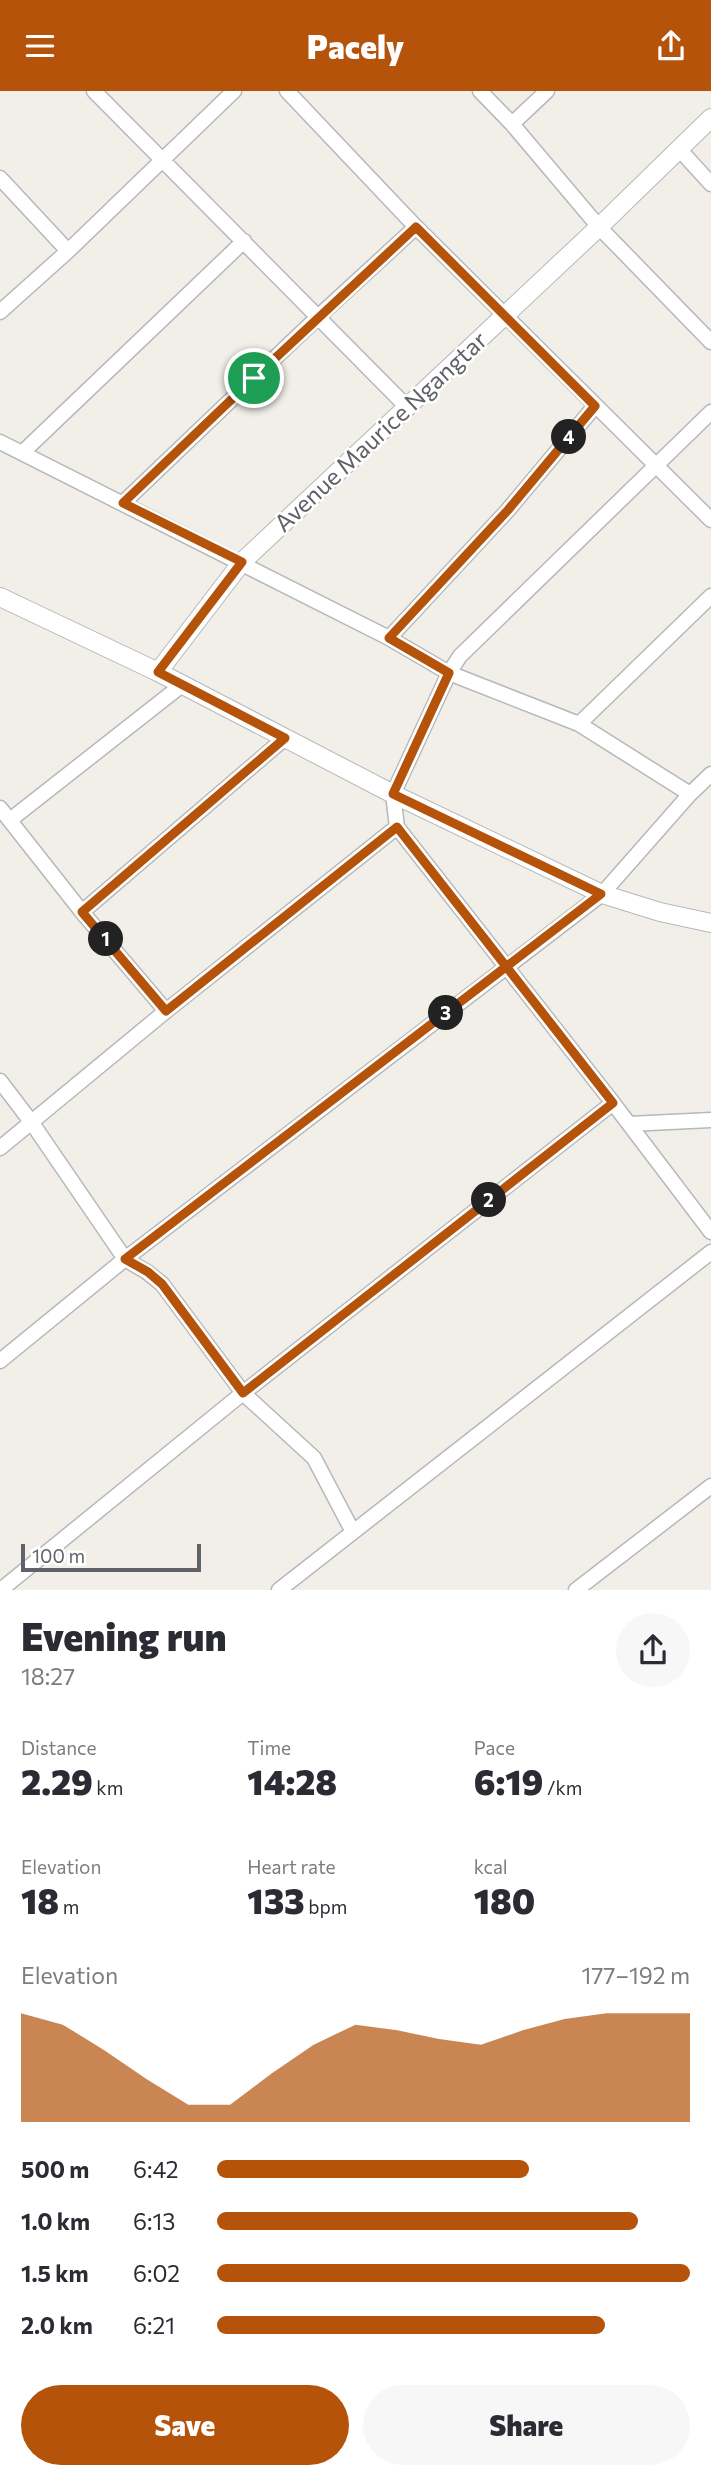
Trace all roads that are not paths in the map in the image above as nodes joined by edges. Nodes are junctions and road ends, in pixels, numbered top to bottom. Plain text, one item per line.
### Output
1 (94, 91) edge
2 (234, 91) edge
3 (287, 91) edge
4 (480, 91) edge
5 (547, 91) edge
6 (711, 118) edge
7 (512, 124) junction
8 (680, 150) junction
9 (163, 160) junction
10 (0, 178) edge
11 (711, 184) edge
12 (11, 190) junction
13 (0, 202) edge
14 (416, 227) junction
15 (599, 227) junction
16 (244, 241) junction
17 (68, 251) junction
18 (0, 312) edge
19 (503, 314) junction
20 (319, 316) junction
21 (711, 342) edge
22 (406, 406) junction
23 (595, 406) junction
24 (711, 412) edge
25 (0, 442) edge
26 (22, 453) junction
27 (656, 465) junction
28 (123, 503) junction
29 (711, 520) edge
30 (242, 562) junction
31 (711, 596) edge
32 (0, 597) edge
33 (389, 638) junction
34 (158, 672) junction
35 (449, 673) junction
36 (182, 685) junction
37 (579, 724) junction
38 (285, 738) junction
39 (711, 774) edge
40 (393, 794) junction
41 (690, 794) junction
42 (0, 808) edge
43 (10, 820) junction
44 (397, 827) junction
45 (601, 894) junction
46 (82, 912) junction
47 (711, 923) edge
48 (507, 967) junction
49 (166, 1011) junction
50 (0, 1081) edge
51 (613, 1103) junction
52 (711, 1120) edge
53 (32, 1123) junction
54 (629, 1123) junction
55 (0, 1148) edge
56 (711, 1232) edge
57 (711, 1252) edge
58 (125, 1259) junction
59 (0, 1361) edge
60 (243, 1393) junction
61 (711, 1486) edge
62 (353, 1532) junction
63 (2, 1587) edge
64 (279, 1590) edge
65 (576, 1590) edge

1 - 9 street
2 - 9 street
3 - 14 street
4 - 7 street
5 - 7 street
6 - 8 street, Avenue Maurice Ngangtar
7 - 15 street
8 - 11 street
8 - 15 street, Avenue Maurice Ngangtar
9 - 16 street
9 - 17 street
10 - 12 street
12 - 13 street
12 - 17 street
14 - 19 street
14 - 20 street
15 - 19 street, Avenue Maurice Ngangtar
15 - 21 street
16 - 20 street
16 - 26 street
17 - 18 street
19 - 22 street, Avenue Maurice Ngangtar
19 - 23 street
20 - 22 street
20 - 28 street
22 - 30 street, Avenue Maurice Ngangtar
23 - 27 street
23 - 33 street
24 - 27 street
25 - 26 street
26 - 28 street
27 - 29 street
27 - 35 street
28 - 30 street
30 - 33 street
30 - 34 street, Avenue Maurice Ngangtar
31 - 37 street
32 - 34 street
33 - 35 street
34 - 36 street
35 - 37 street
35 - 40 street
36 - 38 street
36 - 43 street
37 - 41 street
38 - 40 street
38 - 46 street
39 - 41 street
40 - 44 street
40 - 45 street
41 - 45 street
42 - 43 street
43 - 46 street
44 - 48 street
44 - 49 street
45 - 47 street
45 - 48 street
46 - 49 street
48 - 51 street
48 - 58 street
49 - 53 street
50 - 53 street
51 - 54 street
51 - 60 street
52 - 54 street
53 - 55 street
53 - 58 street
54 - 56 street
57 - 62 street
58 - 59 street
58 - 60 street
60 - 62 street
60 - 63 street
61 - 65 street
62 - 64 street

